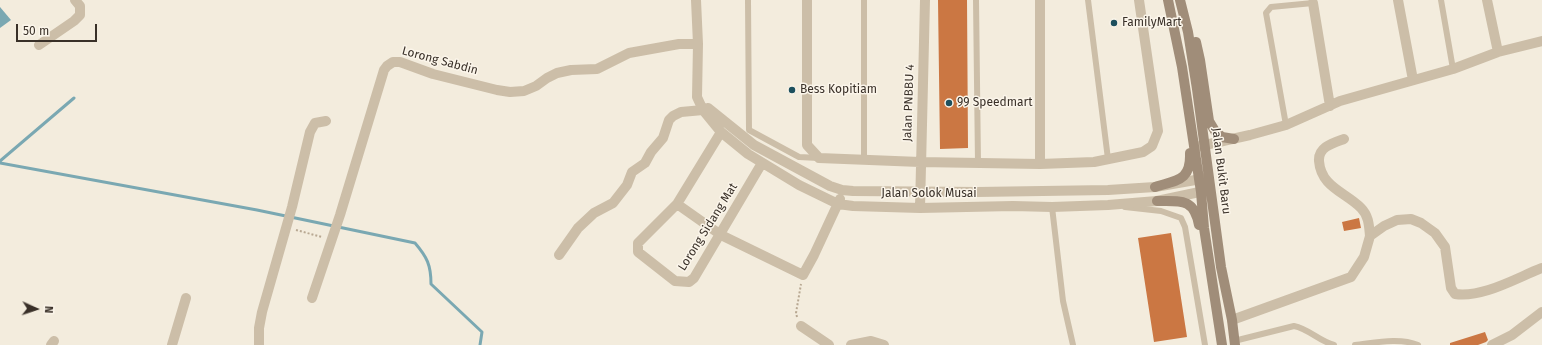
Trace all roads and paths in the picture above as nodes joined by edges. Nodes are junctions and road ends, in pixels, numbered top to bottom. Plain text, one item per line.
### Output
1 (75, 0) edge
2 (696, 0) edge
3 (748, 0) edge
4 (807, 0) edge
5 (864, 0) edge
6 (925, 0) edge
7 (976, 0) edge
8 (1040, 0) edge
9 (1088, 0) edge
10 (1139, 0) edge
11 (1168, 0) edge
12 (1398, 0) edge
13 (1441, 0) edge
14 (1487, 0) edge
15 (1181, 3) edge
16 (1313, 3) joint
17 (1173, 29) junction
18 (1542, 40) edge
19 (698, 44) junction
20 (38, 45) dead end
21 (1498, 52) junction
22 (1453, 68) junction
23 (1413, 80) junction
24 (697, 97) junction
25 (1330, 106) junction
26 (703, 110) junction
27 (326, 121) dead end
28 (1286, 125) junction
29 (721, 132) junction
30 (1234, 139) junction
31 (1344, 139) dead end
32 (1205, 146) junction
33 (1194, 148) junction
34 (819, 158) junction
35 (1108, 159) junction
36 (864, 160) junction
37 (920, 162) junction
38 (762, 163) junction
39 (978, 163) junction
40 (1040, 164) junction
41 (1204, 178) junction
42 (1155, 187) junction
43 (842, 190) junction
44 (1206, 191) junction
45 (920, 192) junction
46 (1158, 201) junction
47 (677, 204) junction
48 (838, 204) junction
49 (1108, 205) junction
50 (1052, 207) junction
51 (920, 208) junction
52 (286, 227) junction
53 (721, 235) junction
54 (1370, 236) junction
55 (331, 239) junction
56 (559, 255) dead end
57 (1542, 268) edge
58 (803, 275) junction
59 (186, 298) dead end
60 (312, 298) dead end
61 (1542, 312) edge
62 (1232, 320) junction
63 (801, 326) joint
64 (1221, 342) edge
65 (1235, 343) edge
66 (172, 345) edge
67 (259, 345) edge
68 (829, 345) edge
69 (851, 345) edge
70 (884, 345) edge
71 (1073, 345) edge
72 (1205, 345) edge
73 (1334, 345) edge
74 (1355, 345) edge
75 (1418, 345) edge
76 (1492, 345) edge

1 - 20 street
2 - 19 street, Jalan Solok Musai
3 - 34 lane
4 - 34 street
5 - 36 lane
6 - 37 street, Jalan PNBBU 4
7 - 39 lane
8 - 40 street
9 - 35 lane
10 - 35 street
11 - 17 main road, Jalan Bukit Baru
12 - 23 street
13 - 22 lane
14 - 21 street
15 - 30 main road
15 - 32 main road, Jalan Bukit Baru
16 - 25 street
16 - 28 lane
17 - 33 main road, Jalan Bukit Baru
17 - 42 main road
18 - 21 street
19 - 24 street, Jalan Solok Musai
19 - 55 street, Lorong Sabdin
21 - 22 street
22 - 23 street
23 - 25 street
24 - 26 street, Jalan Solok Musai
24 - 43 street, Jalan Solok Musai
25 - 28 street
26 - 29 street, Jalan Solok Musai
26 - 56 street
27 - 52 street
28 - 30 street
29 - 38 street, Jalan Solok Musai
29 - 47 street
30 - 32 street
31 - 54 street
32 - 33 street
32 - 41 main road, Jalan Bukit Baru
33 - 41 main road, Jalan Bukit Baru
34 - 36 street
35 - 40 street
36 - 37 street
37 - 39 street
37 - 45 street, Jalan PNBBU 4
38 - 48 street, Jalan Solok Musai
38 - 53 street, Lorong Sidang Mat
39 - 40 street
41 - 42 street, Jalan Solok Musai
41 - 44 main road, Jalan Bukit Baru
42 - 45 street, Jalan Solok Musai
43 - 45 street, Jalan Solok Musai
43 - 48 street
44 - 46 street, Jalan Solok Musai
44 - 62 main road, Jalan Bukit Baru
44 - 64 main road, Jalan Bukit Baru
45 - 51 street, Jalan PNBBU 4
46 - 49 street, Jalan Solok Musai
46 - 64 main road
47 - 53 street
47 - 53 street, Lorong Sidang Mat
48 - 51 street, Jalan Solok Musai
48 - 58 street
49 - 50 street, Jalan Solok Musai
49 - 72 lane
50 - 51 street, Jalan Solok Musai
50 - 71 lane
52 - 55 path
52 - 67 street
53 - 58 street
54 - 57 street
54 - 62 street
55 - 60 street, Lorong Sabdin
58 - 63 path
59 - 66 street
61 - 76 street
62 - 65 main road, Jalan Bukit Baru
63 - 68 street
65 - 73 lane
69 - 70 street
74 - 75 lane

